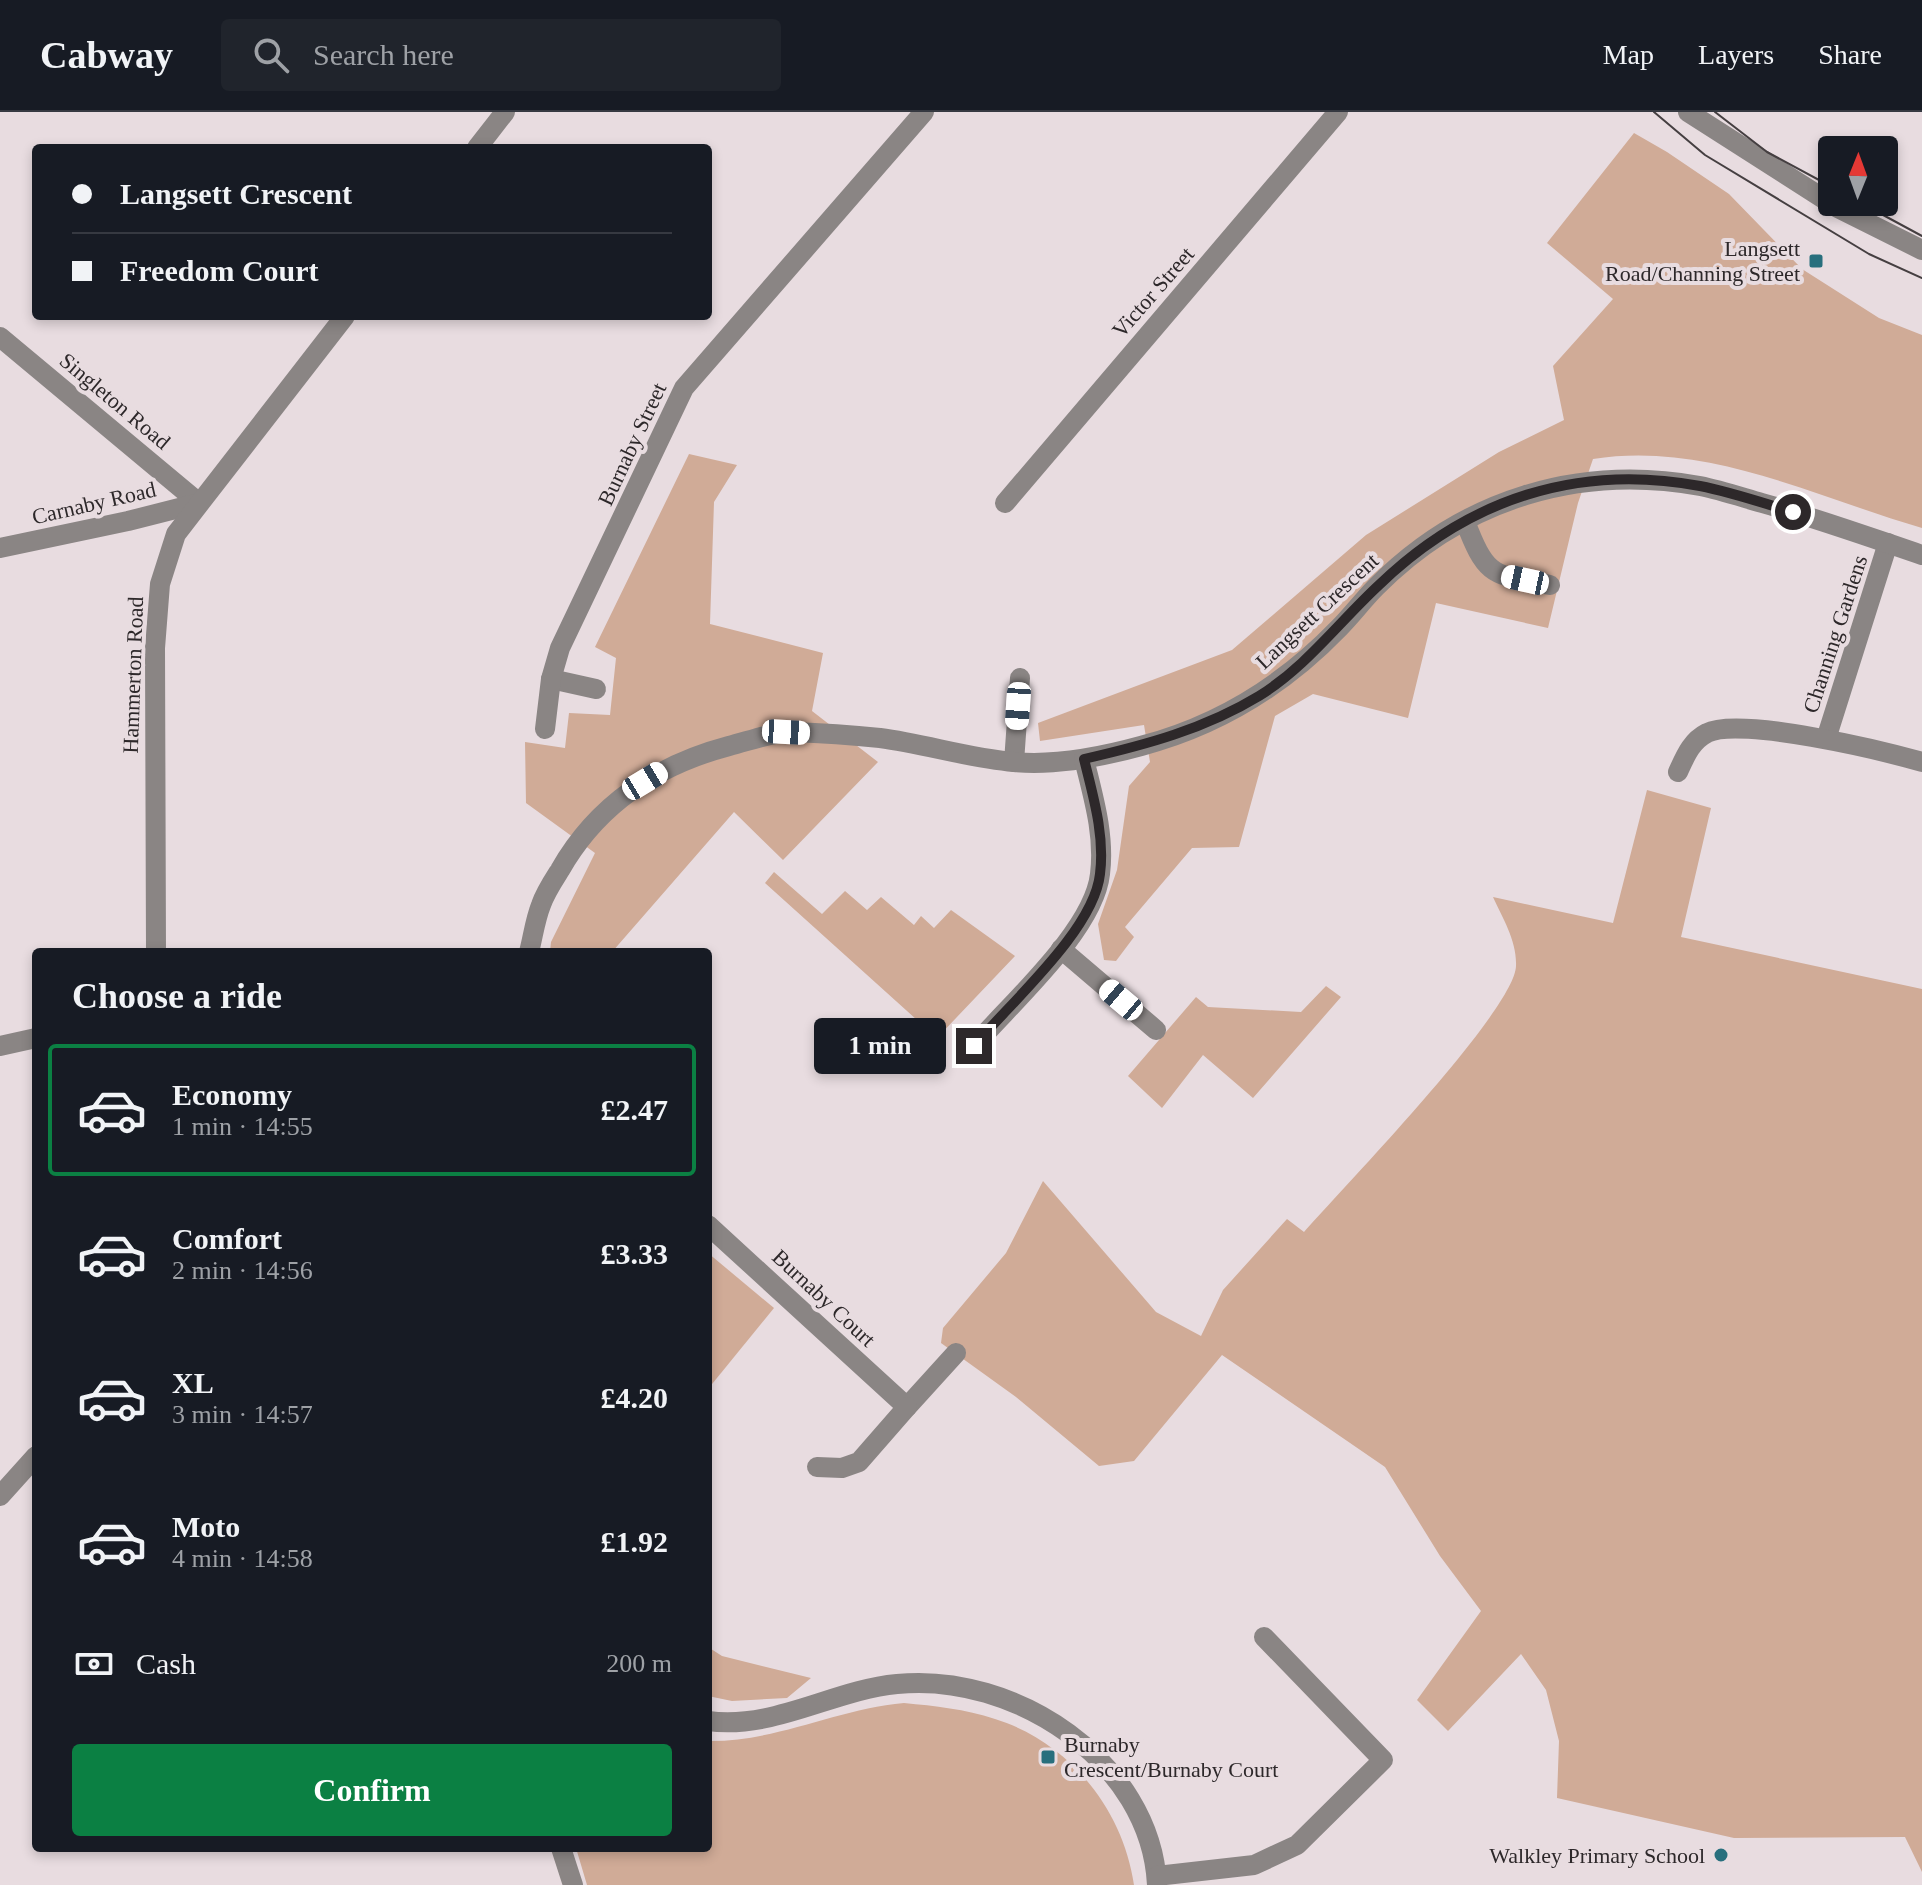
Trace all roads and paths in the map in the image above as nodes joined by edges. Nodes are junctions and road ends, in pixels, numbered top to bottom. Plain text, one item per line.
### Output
1 (505, 112) edge
2 (924, 112) edge
3 (1338, 112) edge
4 (1698, 114) edge
5 (480, 144) edge
6 (1922, 250) edge
7 (342, 320) edge
8 (0, 337) edge
9 (199, 503) junction
10 (1005, 503) dead end
11 (1465, 521) junction
12 (1888, 543) junction
13 (0, 548) edge
14 (1922, 555) edge
15 (1550, 585) dead end
16 (1020, 678) dead end
17 (551, 679) junction
18 (596, 689) dead end
19 (545, 729) dead end
20 (1826, 739) junction
21 (1084, 759) junction
22 (1014, 762) junction
23 (1922, 762) edge
24 (1678, 772) dead end
25 (156, 948) edge
26 (530, 948) edge
27 (1061, 949) junction
28 (1156, 1030) dead end
29 (32, 1039) edge
30 (0, 1046) edge
31 (974, 1046) dead end
32 (712, 1229) edge
33 (956, 1353) dead end
34 (907, 1407) junction
35 (32, 1460) edge
36 (817, 1467) dead end
37 (0, 1496) edge
38 (1264, 1637) dead end
39 (712, 1721) edge
40 (562, 1852) edge
41 (1157, 1881) edge
42 (573, 1885) edge

1 - 5 street
2 - 17 street, Burnaby Street
3 - 10 street, Victor Street
4 - 6 street
7 - 9 street, Hammerton Road
8 - 9 street, Singleton Road
9 - 13 street, Carnaby Road
9 - 25 street, Hammerton Road
11 - 12 street, Langsett Crescent
11 - 15 street
11 - 21 street, Langsett Crescent
12 - 14 street, Langsett Crescent
12 - 20 street, Channing Gardens
16 - 22 street
17 - 18 street
17 - 19 street, Burnaby Street
20 - 23 street, Channing Gardens
20 - 24 street, Channing Gardens
21 - 22 street, Langsett Crescent
21 - 27 street
22 - 26 street, Langsett Crescent
27 - 28 street
27 - 31 street
29 - 30 street
32 - 34 street, Burnaby Court
33 - 34 street
34 - 36 street
35 - 37 street
38 - 41 street
39 - 41 street
40 - 42 street

